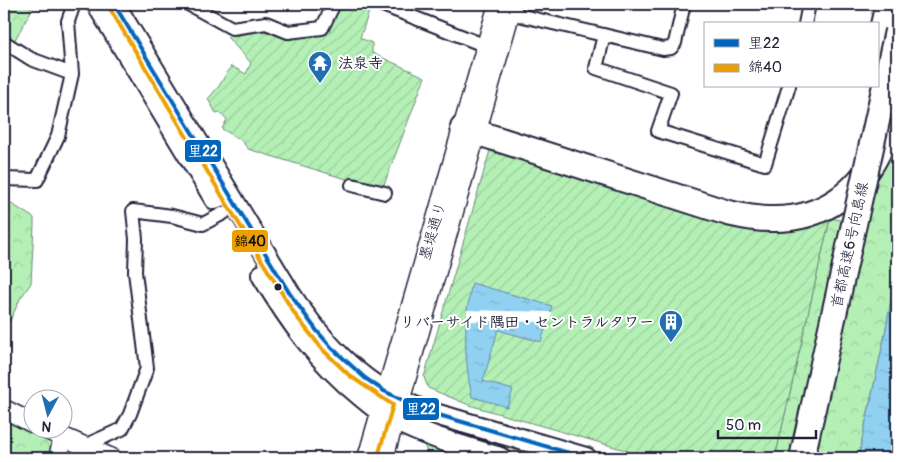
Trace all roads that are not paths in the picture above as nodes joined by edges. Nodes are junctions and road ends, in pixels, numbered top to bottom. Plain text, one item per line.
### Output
1 (74, 4) edge
2 (97, 4) edge
3 (114, 4) edge
4 (188, 4) edge
5 (334, 4) edge
6 (380, 4) edge
7 (684, 4) edge
8 (809, 4) edge
9 (888, 4) edge
10 (507, 7) edge
11 (805, 22) edge
12 (897, 31) edge
13 (604, 35) junction
14 (4, 42) edge
15 (486, 46) junction
16 (878, 46) edge
17 (72, 74) junction
18 (788, 88) edge
19 (869, 88) edge
20 (897, 89) edge
21 (479, 134) junction
22 (4, 179) edge
23 (352, 185) dead end
24 (385, 193) dead end
25 (224, 212) junction
26 (390, 407) junction
27 (4, 409) edge
28 (22, 417) edge
29 (56, 440) edge
30 (71, 440) edge
31 (84, 446) junction
32 (58, 458) edge
33 (112, 458) edge
34 (367, 458) edge
35 (384, 458) edge
36 (500, 458) edge
37 (586, 458) edge
38 (787, 458) edge
39 (802, 458) edge

1 - 17 street
2 - 25 main road
3 - 26 main road
4 - 5 street
6 - 15 street
7 - 13 street
8 - 11 street
9 - 16 highway
10 - 13 street
10 - 15 main road, 墨堤通り
10 - 21 main road, 墨堤通り
12 - 39 highway, 首都高速6号向島線, bridge
13 - 18 street
14 - 17 street
15 - 21 main road, 墨堤通り
17 - 22 street
19 - 38 highway, 首都高速6号向島線
20 - 21 highway, bridge
21 - 26 main road, 墨堤通り
23 - 24 street
25 - 26 main road
25 - 31 street
26 - 34 main road, 墨堤通り
26 - 35 main road, 墨堤通り
26 - 36 main road
26 - 37 main road
27 - 28 main road
29 - 32 main road
30 - 31 main road
31 - 33 main road

